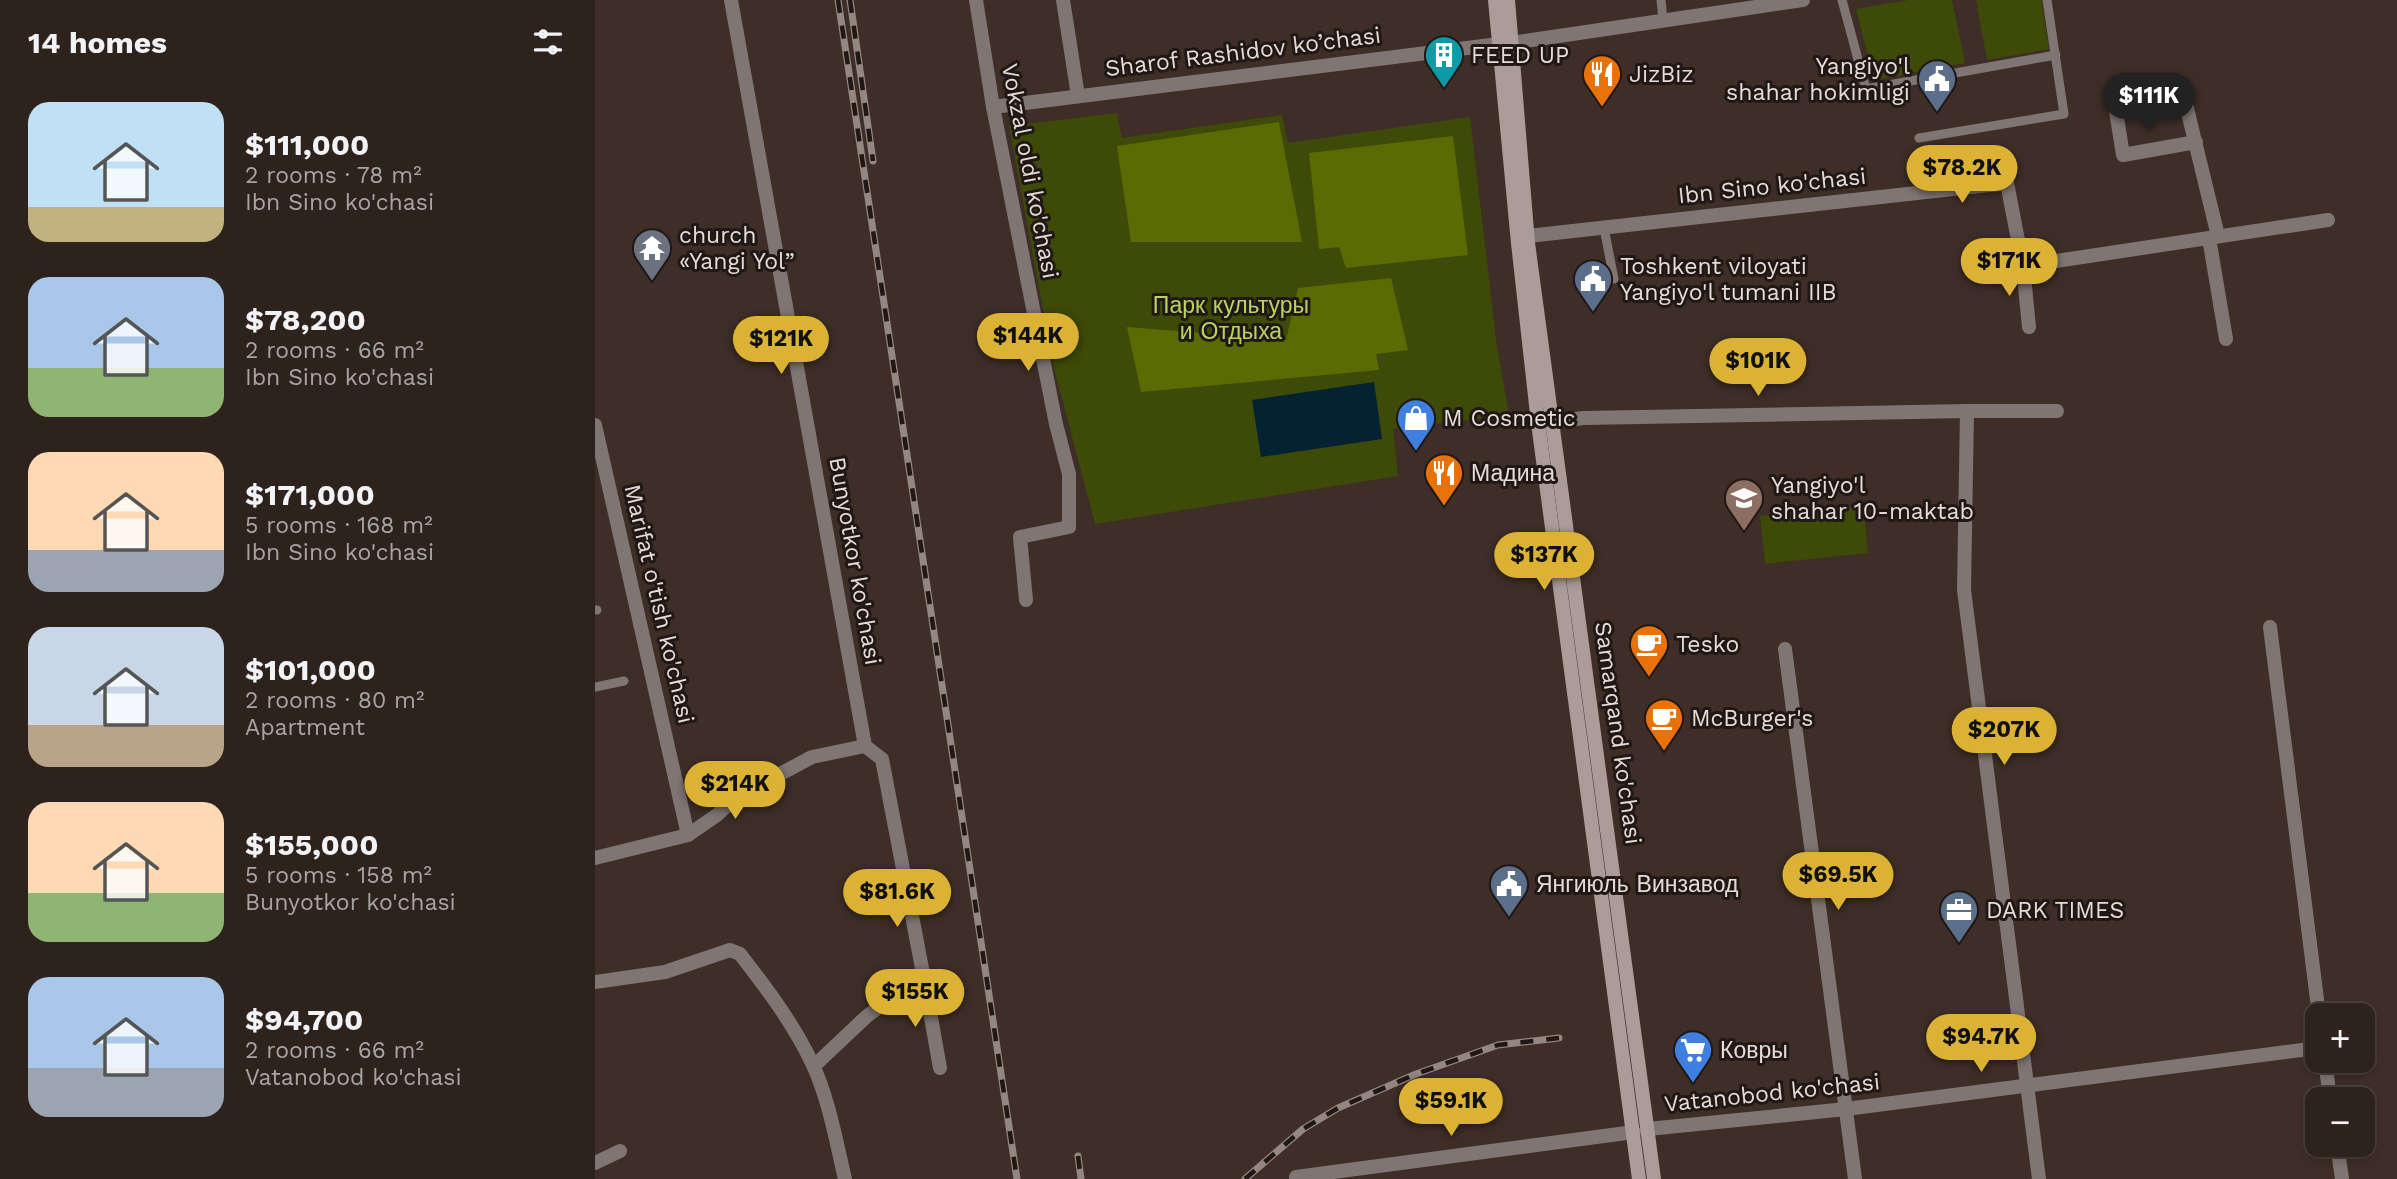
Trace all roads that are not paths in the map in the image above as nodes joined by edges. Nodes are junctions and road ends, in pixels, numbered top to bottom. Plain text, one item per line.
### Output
1 (730, 0) edge
2 (976, 0) edge
3 (1063, 0) edge
4 (1495, 0) edge
5 (1508, 0) edge
6 (1661, 0) edge
7 (1803, 0) edge
8 (1842, 0) edge
9 (2047, 0) edge
10 (1663, 21) junction
11 (1505, 44) junction
12 (2056, 55) junction
13 (2183, 92) dead end
14 (1078, 96) junction
15 (2115, 105) dead end
16 (993, 107) junction
17 (1919, 138) dead end
18 (2196, 142) junction
19 (2328, 220) dead end
20 (1604, 228) junction
21 (1528, 236) junction
22 (2214, 237) junction
23 (2023, 266) junction
24 (1614, 279) dead end
25 (2029, 327) dead end
26 (2226, 339) dead end
27 (1967, 411) junction
28 (2057, 411) dead end
29 (1545, 422) junction
30 (595, 425) edge
31 (1027, 600) dead end
32 (2270, 627) dead end
33 (1785, 649) dead end
34 (624, 681) dead end
35 (595, 687) edge
36 (865, 746) junction
37 (688, 835) junction
38 (595, 858) edge
39 (595, 982) edge
40 (925, 984) junction
41 (2317, 1003) edge
42 (2305, 1050) edge
43 (814, 1066) junction
44 (940, 1068) dead end
45 (2026, 1086) junction
46 (1846, 1109) junction
47 (1641, 1131) junction
48 (620, 1151) dead end
49 (2339, 1157) edge
50 (595, 1163) edge
51 (845, 1179) edge
52 (1296, 1179) edge
53 (1639, 1179) edge
54 (1654, 1179) edge
55 (1855, 1179) edge
56 (2039, 1179) edge
57 (2342, 1179) edge

1 - 36 street, Bunyotkor ko'chasi
2 - 16 street, Vokzal oldi ko'chasi
3 - 14 street
4 - 11 main road, Samarqand ko'chasi
5 - 11 main road, Samarqand ko'chasi
6 - 10 lane
7 - 10 street, Sharof Rashidov ko’chasi
8 - 12 lane
9 - 12 lane
10 - 11 street, Sharof Rashidov ko’chasi
11 - 14 street, Sharof Rashidov ko’chasi
11 - 21 main road, Samarqand ko'chasi
11 - 29 main road, Samarqand ko'chasi
12 - 17 lane
13 - 18 street
14 - 16 street, Sharof Rashidov ko’chasi
15 - 18 street
16 - 31 street, Vokzal oldi ko'chasi
18 - 22 street
19 - 22 street
20 - 21 street, Ibn Sino ko'chasi
20 - 23 street, Ibn Sino ko'chasi
20 - 24 lane
21 - 29 main road, Samarqand ko'chasi
22 - 23 street
22 - 26 street
23 - 25 street
27 - 28 street
27 - 29 street
27 - 45 street
29 - 47 main road, Samarqand ko'chasi
30 - 37 street, Marifat o'tish ko'chasi
32 - 41 street
33 - 46 street
34 - 35 lane
36 - 37 street
36 - 40 street, Bunyotkor ko'chasi
37 - 38 street
39 - 43 street
40 - 43 street
40 - 44 street, Bunyotkor ko'chasi
42 - 45 street, Vatanobod ko'chasi
43 - 51 street
45 - 46 street, Vatanobod ko'chasi
45 - 56 street
46 - 47 street, Vatanobod ko'chasi
46 - 55 street
47 - 52 street, Vatanobod ko'chasi
47 - 53 main road, Samarqand ko'chasi
47 - 54 main road, Samarqand ko'chasi
48 - 50 street
49 - 57 street

